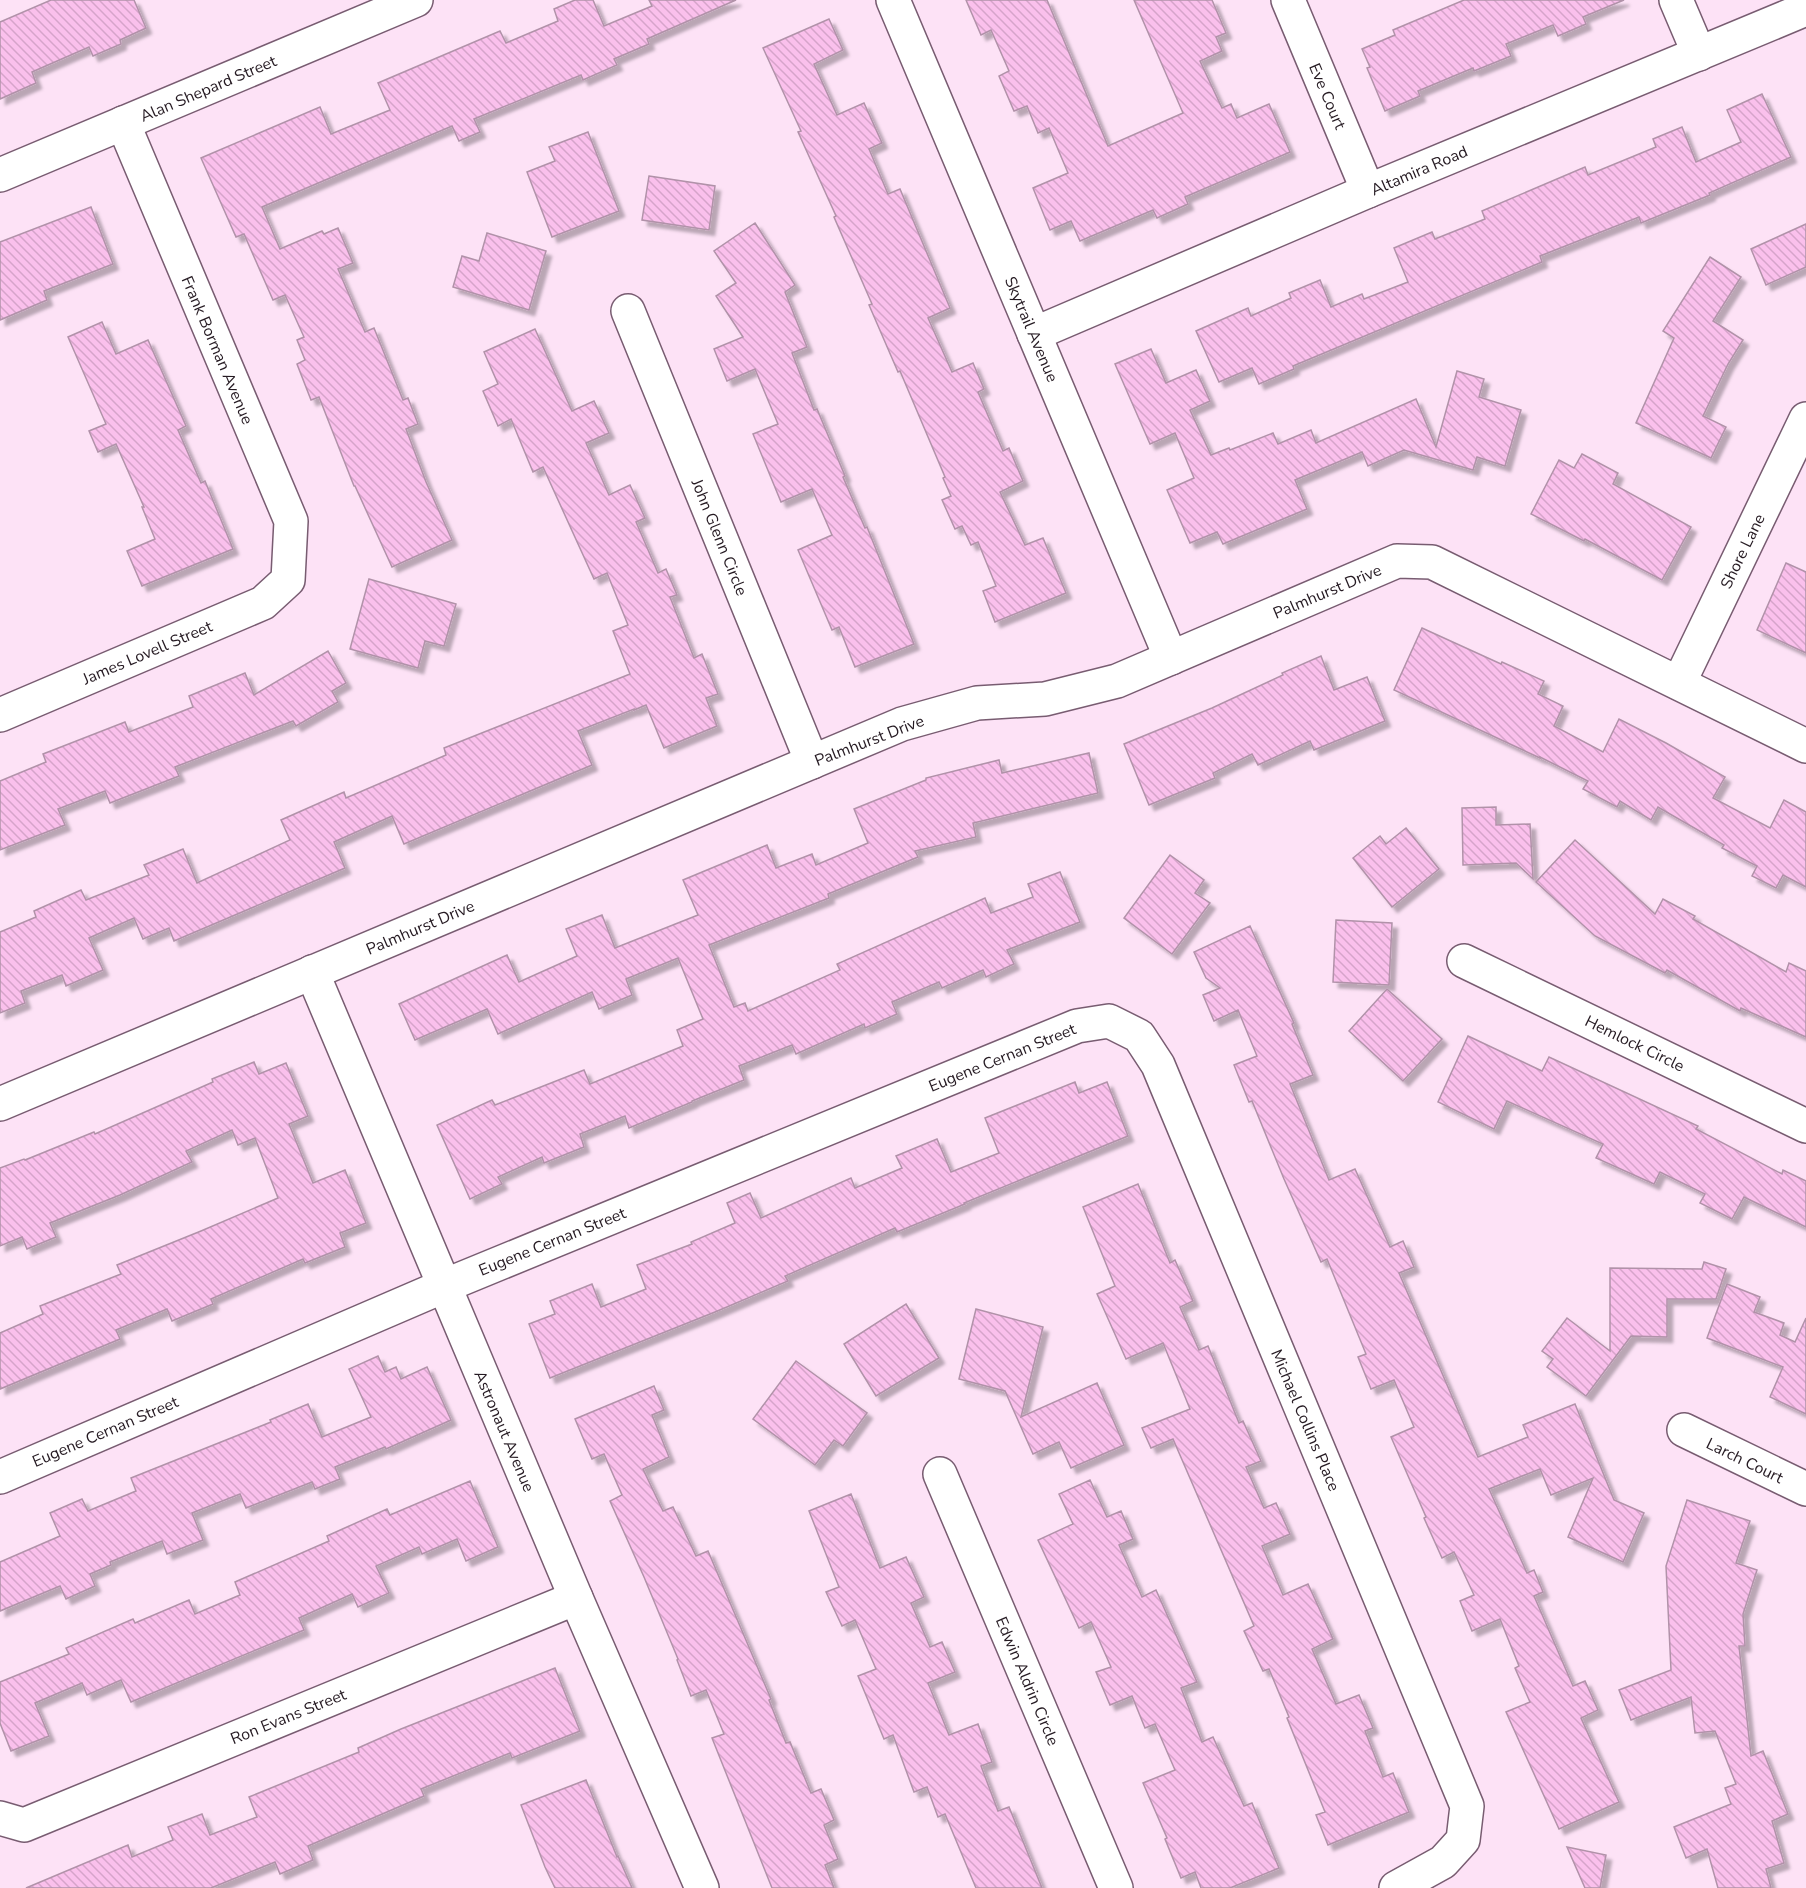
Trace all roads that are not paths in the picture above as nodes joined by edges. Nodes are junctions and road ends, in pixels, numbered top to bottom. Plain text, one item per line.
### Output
1 (416, 0) edge
2 (892, 0) edge
3 (1288, 0) edge
4 (1676, 0) edge
5 (1806, 9) edge
6 (1699, 54) junction
7 (123, 123) junction
8 (0, 175) edge
9 (1368, 191) junction
10 (628, 311) dead end
11 (1034, 334) junction
12 (1806, 419) edge
13 (288, 580) joint
14 (1171, 658) junction
15 (1679, 683) junction
16 (0, 715) edge
17 (1806, 746) edge
18 (812, 762) junction
19 (1464, 961) dead end
20 (312, 972) junction
21 (1109, 1021) joint
22 (0, 1104) edge
23 (1806, 1126) edge
24 (444, 1286) junction
25 (1684, 1430) dead end
26 (940, 1474) dead end
27 (0, 1477) edge
28 (1806, 1489) edge
29 (576, 1598) junction
30 (0, 1818) edge
31 (702, 1888) edge
32 (1116, 1888) edge
33 (1395, 1888) edge

1 - 7 street, Alan Shepard Street
2 - 11 street, Skytrail Avenue
3 - 9 street, Eve Court
4 - 6 street
5 - 6 street, Altamira Road
6 - 9 street, Altamira Road
7 - 8 street, Alan Shepard Street
7 - 13 street, Frank Borman Avenue
9 - 11 street, Altamira Road
10 - 18 street, John Glenn Circle
11 - 14 street, Skytrail Avenue
12 - 15 street, Shore Lane
13 - 16 street, James Lovell Street
14 - 15 street, Palmhurst Drive
14 - 18 street, Palmhurst Drive
15 - 17 street, Palmhurst Drive
18 - 20 street, Palmhurst Drive
19 - 23 street, Hemlock Circle
20 - 22 street, Palmhurst Drive
20 - 24 street, Astronaut Avenue
21 - 24 street, Eugene Cernan Street
21 - 33 street, Michael Collins Place
24 - 27 street, Eugene Cernan Street
24 - 29 street, Astronaut Avenue
25 - 28 street, Larch Court
26 - 32 street, Edwin Aldrin Circle
29 - 30 street, Ron Evans Street
29 - 31 street, Astronaut Avenue

